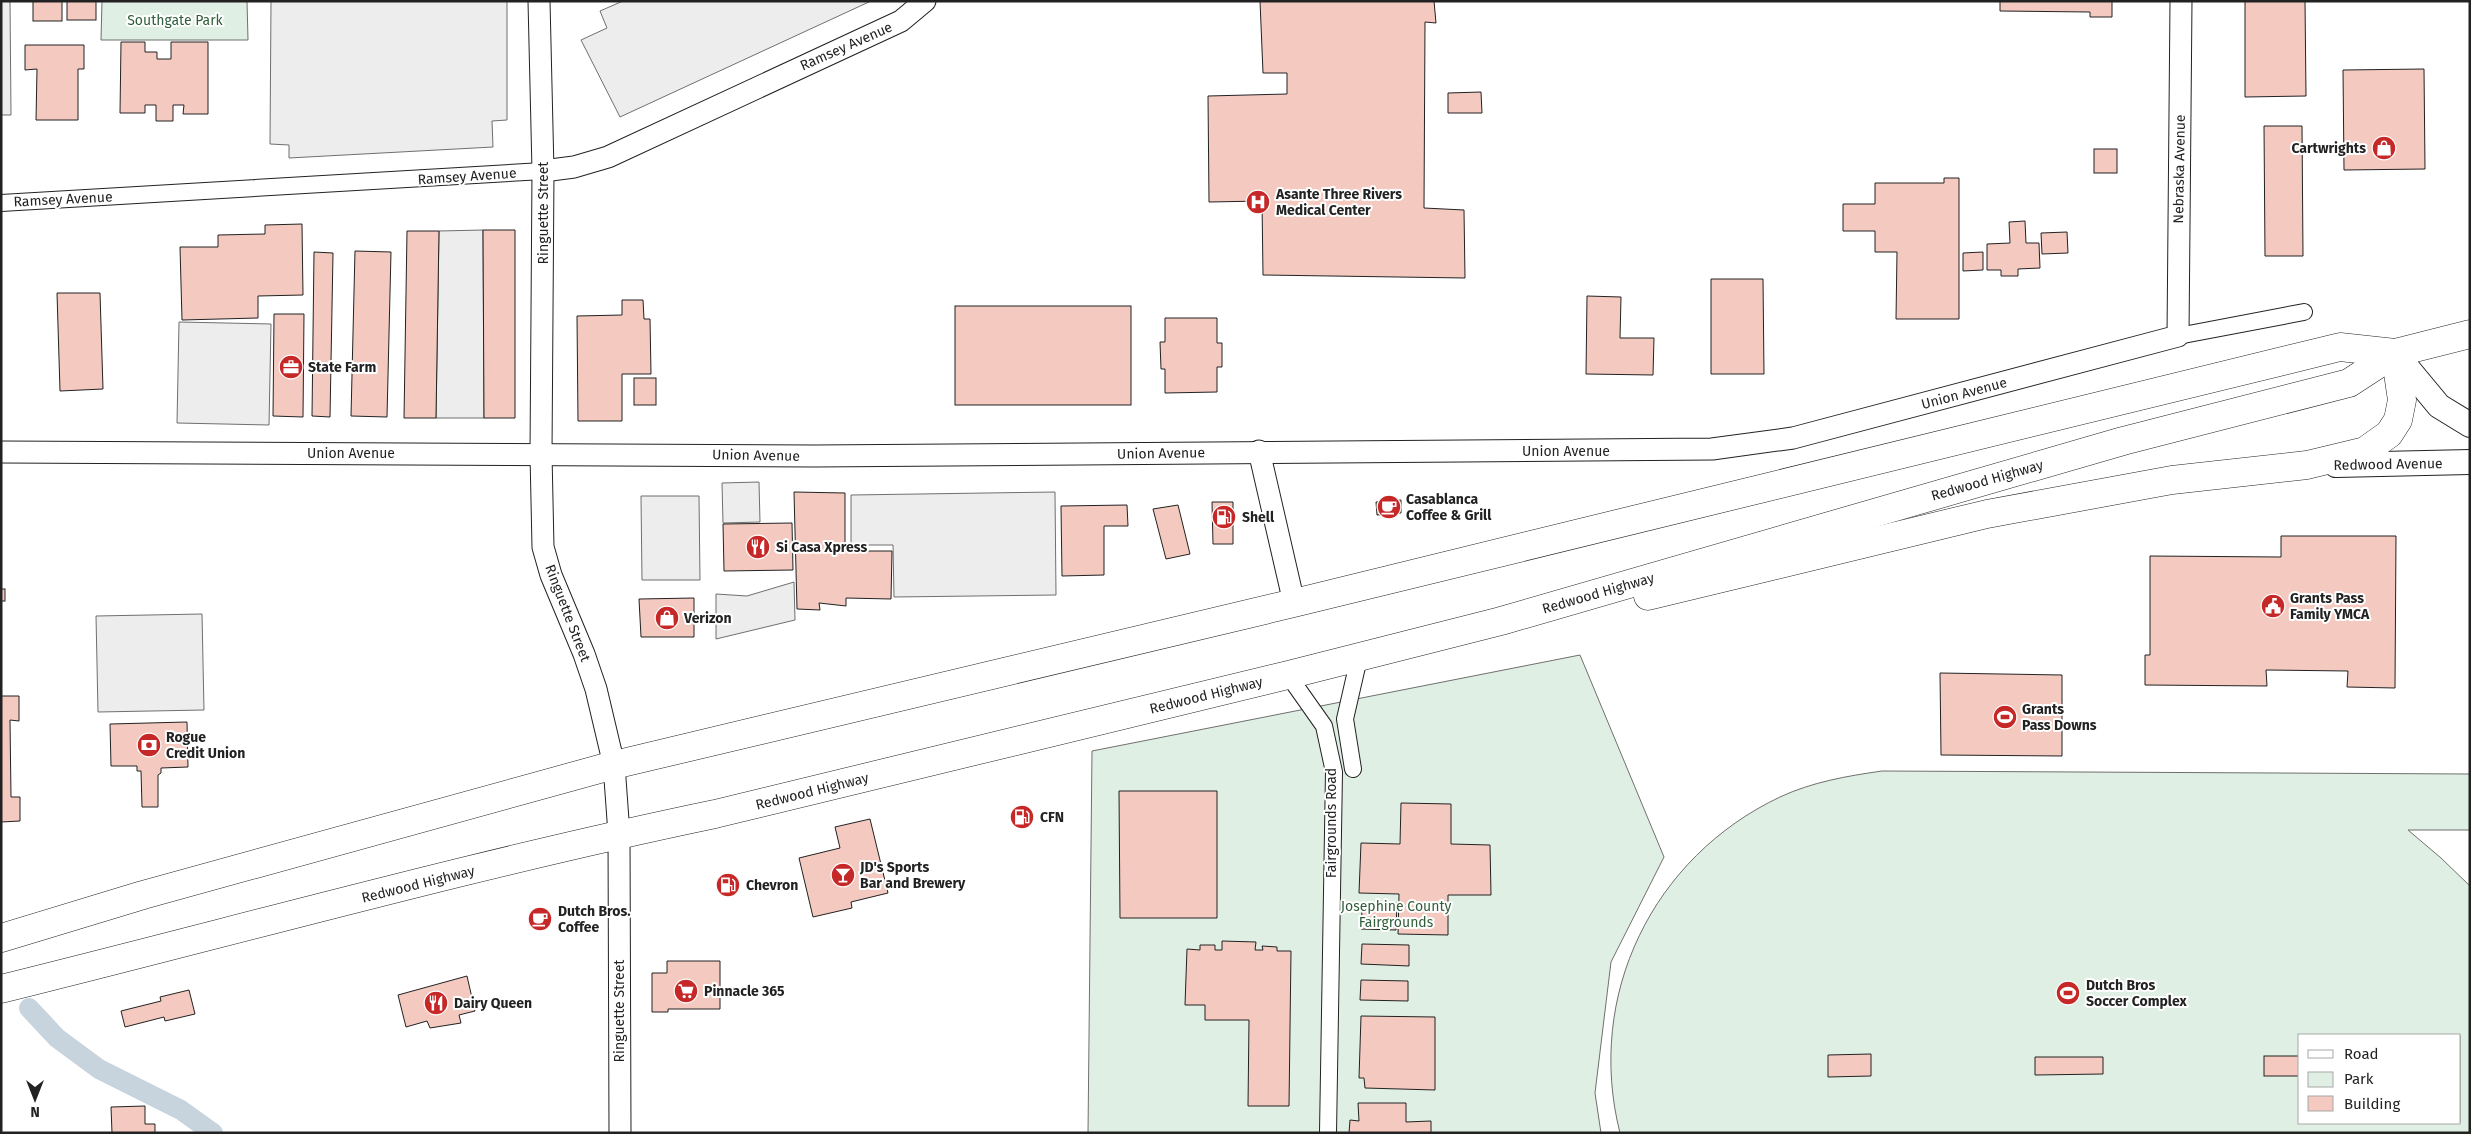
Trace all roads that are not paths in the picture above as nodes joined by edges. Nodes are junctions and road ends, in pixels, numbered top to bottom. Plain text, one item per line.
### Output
1 (539, 1) edge
2 (925, 1) edge
3 (2181, 1) edge
4 (543, 171) junction
5 (1, 203) edge
6 (2304, 312) dead end
7 (2470, 334) edge
8 (2178, 336) junction
9 (2395, 353) junction
10 (2470, 425) edge
11 (1, 452) edge
12 (1259, 452) junction
13 (541, 454) junction
14 (2470, 462) edge
15 (2306, 465) junction
16 (1294, 603) junction
17 (1501, 620) junction
18 (1359, 658) junction
19 (1288, 676) junction
20 (614, 765) junction
21 (1354, 769) dead end
22 (619, 834) junction
23 (143, 896) junction
24 (1, 918) edge
25 (1, 938) edge
26 (1, 990) edge
27 (620, 1133) edge
28 (1328, 1133) edge

1 - 4 street, Ringuette Street
2 - 4 street, Ramsey Avenue
3 - 8 street, Nebraska Avenue
4 - 5 street, Ramsey Avenue
4 - 13 street, Ringuette Street
6 - 8 street, Union Avenue
7 - 9 highway, Redwood Highway
8 - 12 street, Union Avenue
9 - 10 main road
9 - 15 highway
9 - 16 highway, Redwood Highway
9 - 17 highway, Redwood Highway
11 - 13 street, Union Avenue
12 - 13 street, Union Avenue
12 - 16 street
13 - 20 street, Ringuette Street
14 - 15 main road, Redwood Avenue
15 - 17 highway
16 - 20 highway, Redwood Highway
17 - 18 highway, Redwood Highway
18 - 19 highway, Redwood Highway
18 - 21 street
19 - 22 highway, Redwood Highway
19 - 28 street, Fairgrounds Road
20 - 22 street, Ringuette Street
20 - 23 highway, Redwood Highway
22 - 26 highway, Redwood Highway
22 - 27 street, Ringuette Street
23 - 24 highway
23 - 25 highway, Redwood Highway

